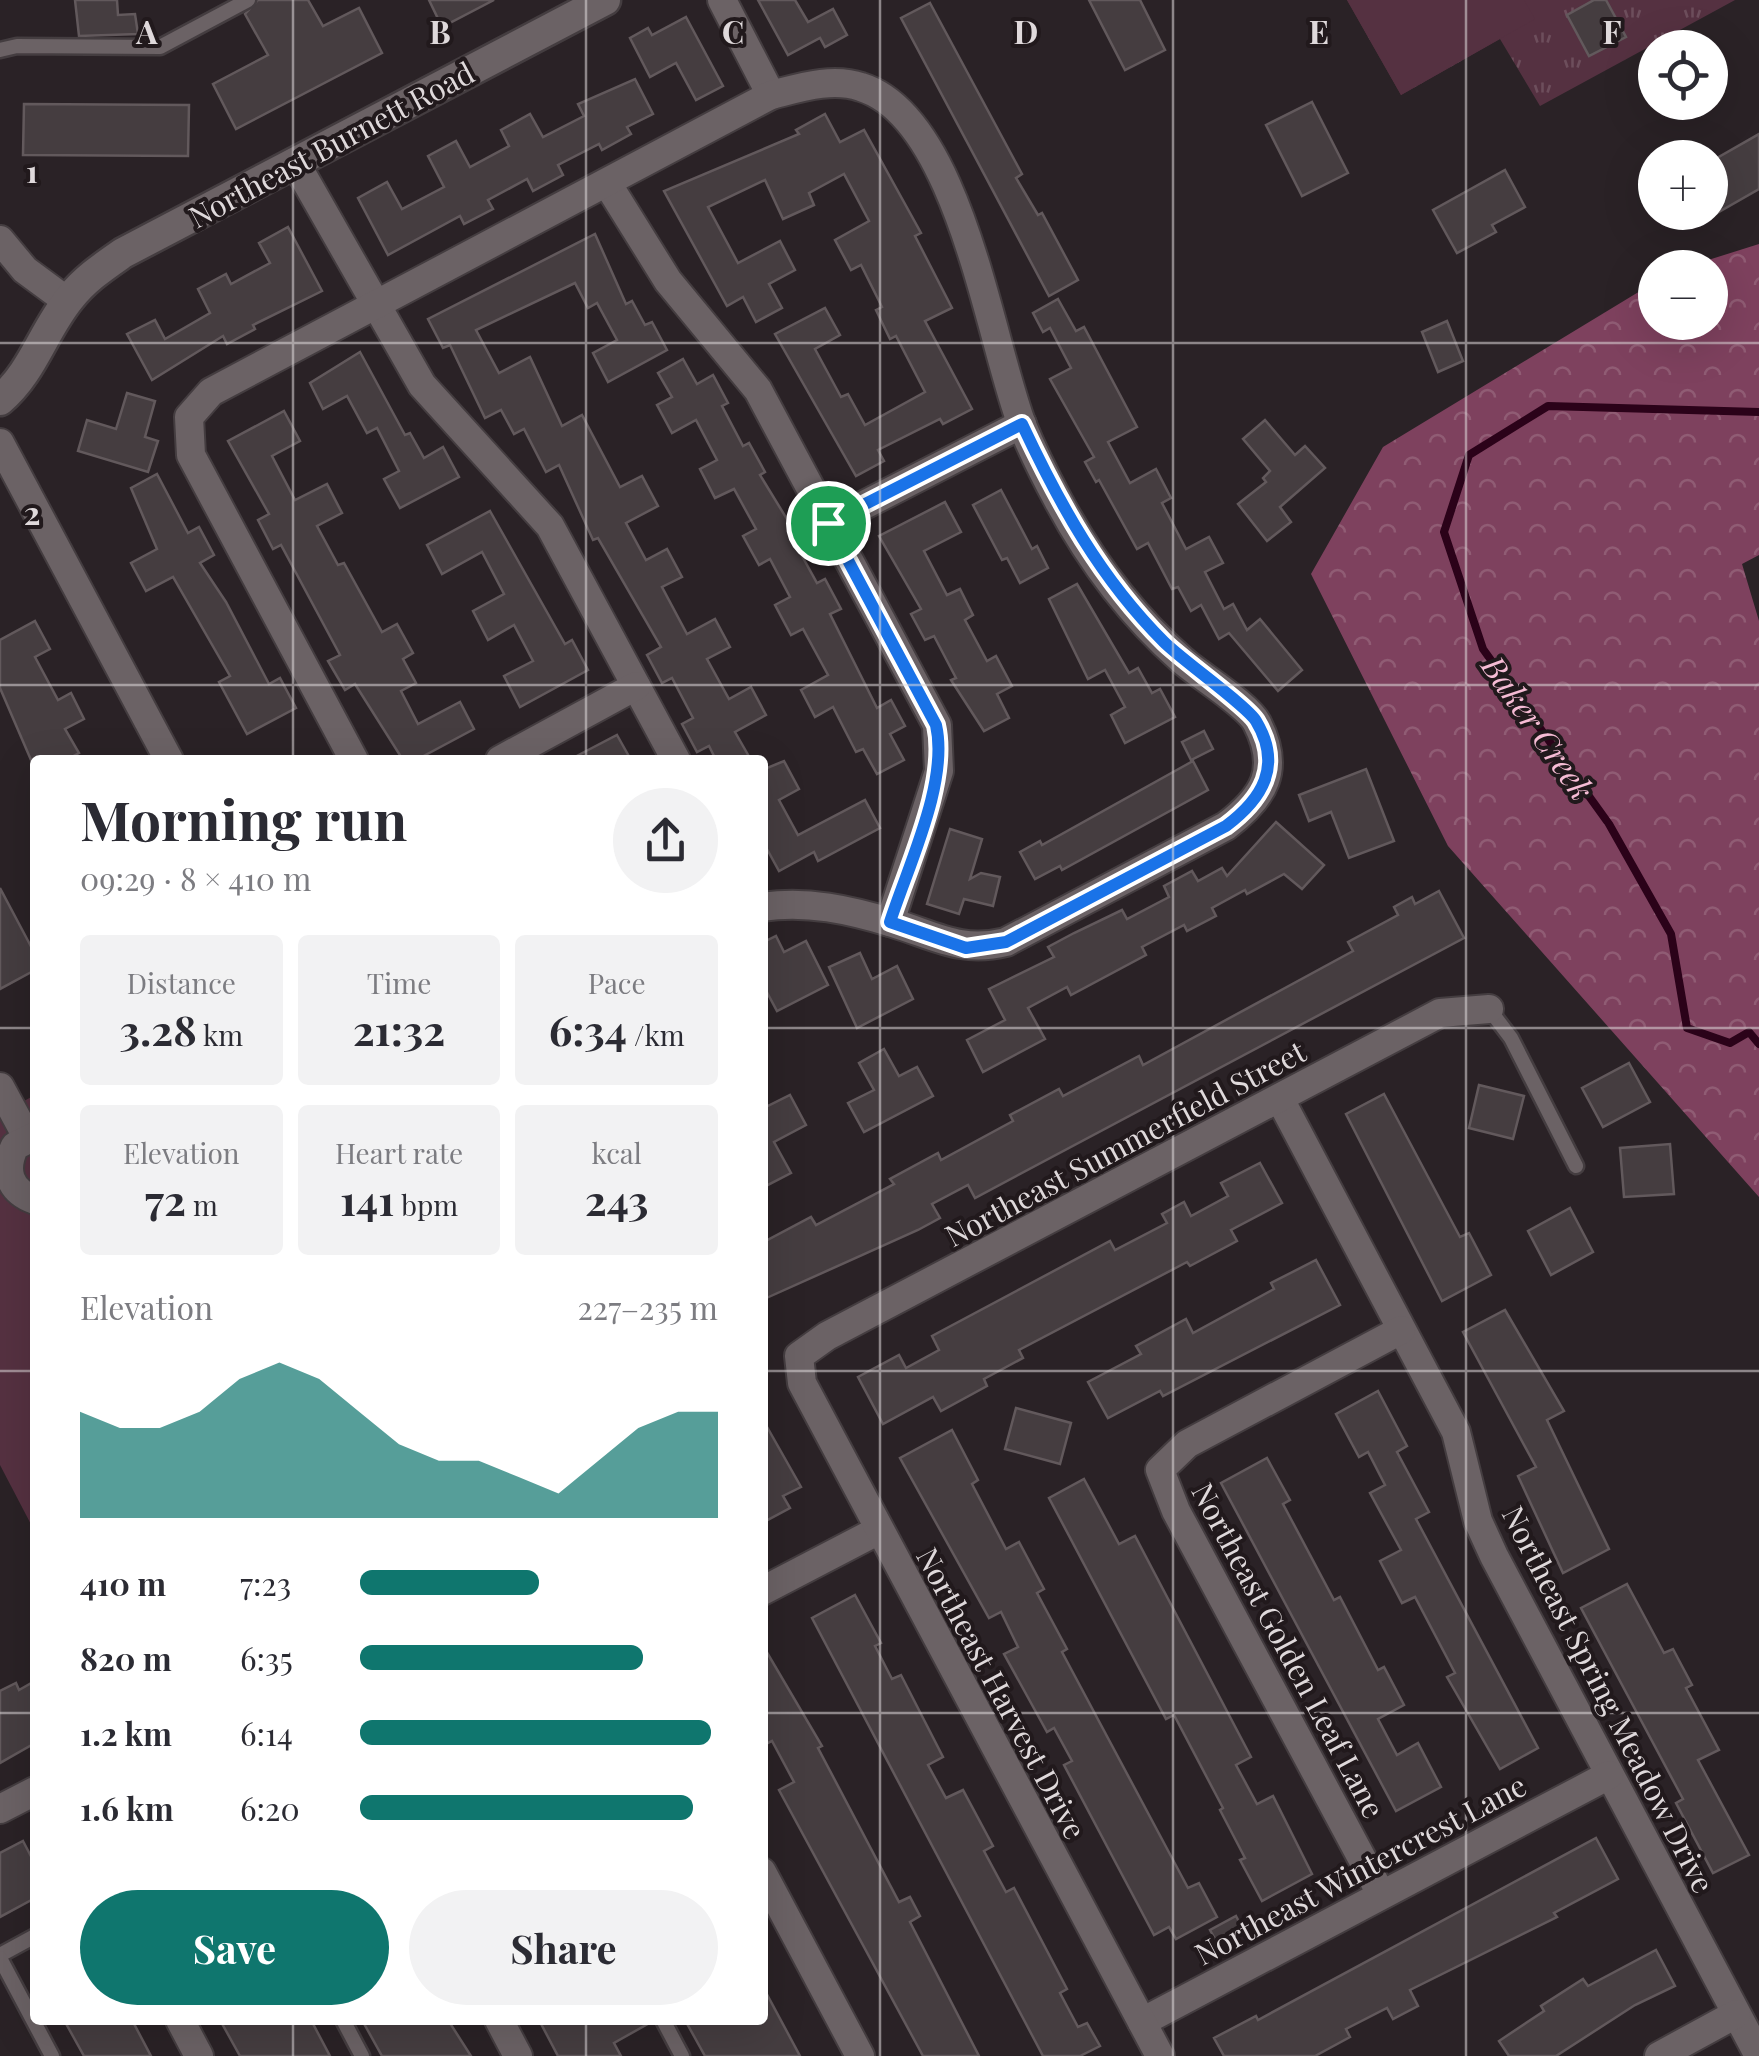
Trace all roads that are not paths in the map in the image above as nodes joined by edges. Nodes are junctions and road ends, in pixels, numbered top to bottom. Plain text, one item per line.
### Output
1 (248, 0) edge
2 (605, 0) edge
3 (722, 0) edge
4 (0, 50) edge
5 (772, 96) junction
6 (295, 162) junction
7 (607, 182) junction
8 (0, 240) edge
9 (67, 301) junction
10 (375, 305) junction
11 (0, 400) edge
12 (1022, 424) junction
13 (0, 443) edge
14 (828, 523) junction
15 (636, 686) junction
16 (167, 755) edge
17 (351, 755) edge
18 (509, 755) edge
19 (673, 755) edge
20 (768, 907) edge
21 (890, 922) junction
22 (1489, 1009) joint
23 (0, 1088) edge
24 (1280, 1099) junction
25 (30, 1134) edge
26 (30, 1137) edge
27 (1576, 1166) dead end
28 (30, 1197) edge
29 (1401, 1330) junction
30 (798, 1356) joint
31 (879, 1530) junction
32 (768, 1587) edge
33 (1609, 1775) junction
34 (30, 1793) edge
35 (0, 1809) edge
36 (768, 1883) edge
37 (1380, 1894) junction
38 (30, 1939) edge
39 (0, 1957) edge
40 (30, 2014) edge
41 (1736, 2014) junction
42 (1142, 2022) junction
43 (36, 2025) edge
44 (183, 2025) edge
45 (346, 2025) edge
46 (502, 2025) edge
47 (666, 2025) edge
48 (52, 2056) edge
49 (199, 2056) edge
50 (362, 2056) edge
51 (518, 2056) edge
52 (682, 2056) edge
53 (860, 2056) edge
54 (1160, 2056) edge
55 (1659, 2056) edge
56 (1759, 2056) edge

1 - 4 lane
2 - 6 street, Northeast Burnett Road
3 - 5 street
5 - 7 street
5 - 12 street
6 - 9 street, Northeast Burnett Road
6 - 10 street
7 - 10 street
7 - 14 street
8 - 9 street
9 - 11 street, Northeast Burnett Road
10 - 15 street
10 - 17 street
12 - 14 street
12 - 21 street
13 - 16 street
14 - 21 street
15 - 18 street
15 - 19 street
20 - 21 street
22 - 24 street, Northeast Summerfield Street
22 - 27 lane
23 - 25 street
24 - 29 street, Northeast Spring Meadow Drive
24 - 30 street, Northeast Summerfield Street
26 - 28 street
29 - 33 street, Northeast Spring Meadow Drive
29 - 37 street, Northeast Golden Leaf Lane
30 - 31 street, Northeast Harvest Drive
31 - 32 street
31 - 42 street, Northeast Harvest Drive
33 - 37 street, Northeast Wintercrest Lane
33 - 41 street, Northeast Spring Meadow Drive
34 - 35 street
36 - 53 street
37 - 42 street, Northeast Wintercrest Lane
38 - 39 lane
39 - 40 lane
41 - 55 street
41 - 56 street, Northeast Spring Meadow Drive
42 - 54 street, Northeast Harvest Drive
43 - 48 lane
44 - 49 street
45 - 50 lane
46 - 51 street
47 - 52 lane

